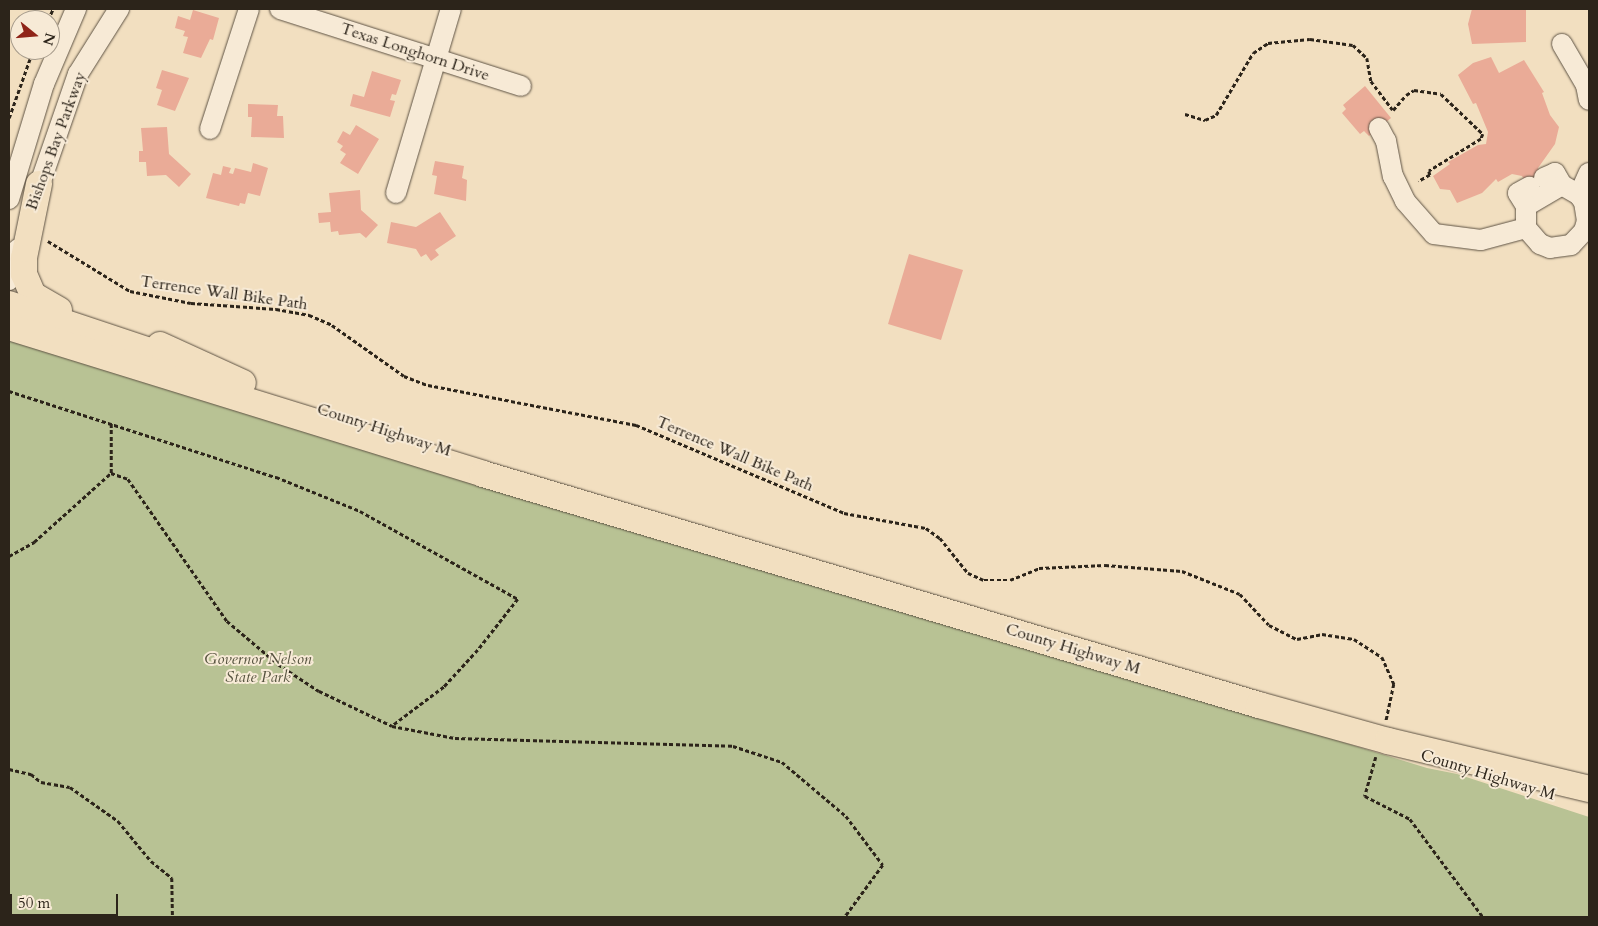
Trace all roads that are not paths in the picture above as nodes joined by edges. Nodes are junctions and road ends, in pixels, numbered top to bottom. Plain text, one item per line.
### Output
1 (76, 9) edge
2 (118, 9) edge
3 (249, 9) edge
4 (280, 9) edge
5 (452, 9) edge
6 (1562, 44) dead end
7 (436, 60) junction
8 (521, 86) dead end
9 (1589, 100) edge
10 (1379, 128) dead end
11 (210, 129) dead end
12 (1589, 173) edge
13 (39, 184) junction
14 (1554, 186) junction
15 (396, 192) dead end
16 (9, 200) edge
17 (1526, 206) junction
18 (1526, 228) junction
19 (9, 280) edge
20 (9, 304) edge
21 (9, 327) edge
22 (243, 383) junction
23 (759, 555) junction
24 (1383, 739) junction
25 (1589, 790) edge
26 (1589, 806) edge

1 - 16 street, Bishops Bay Parkway
2 - 13 street, Bishops Bay Parkway
3 - 11 street
4 - 7 street, Texas Longhorn Drive
5 - 7 street
6 - 9 street
7 - 8 street, Texas Longhorn Drive
7 - 15 street
10 - 18 street
12 - 14 street
13 - 19 street, Bishops Bay Parkway
13 - 22 main road
14 - 17 street
14 - 17 street
14 - 18 street
17 - 18 street
20 - 22 main road, County Highway M
21 - 23 main road, County Highway M
22 - 23 main road, County Highway M
23 - 24 main road, County Highway M
24 - 25 main road, County Highway M
24 - 26 main road, County Highway M

